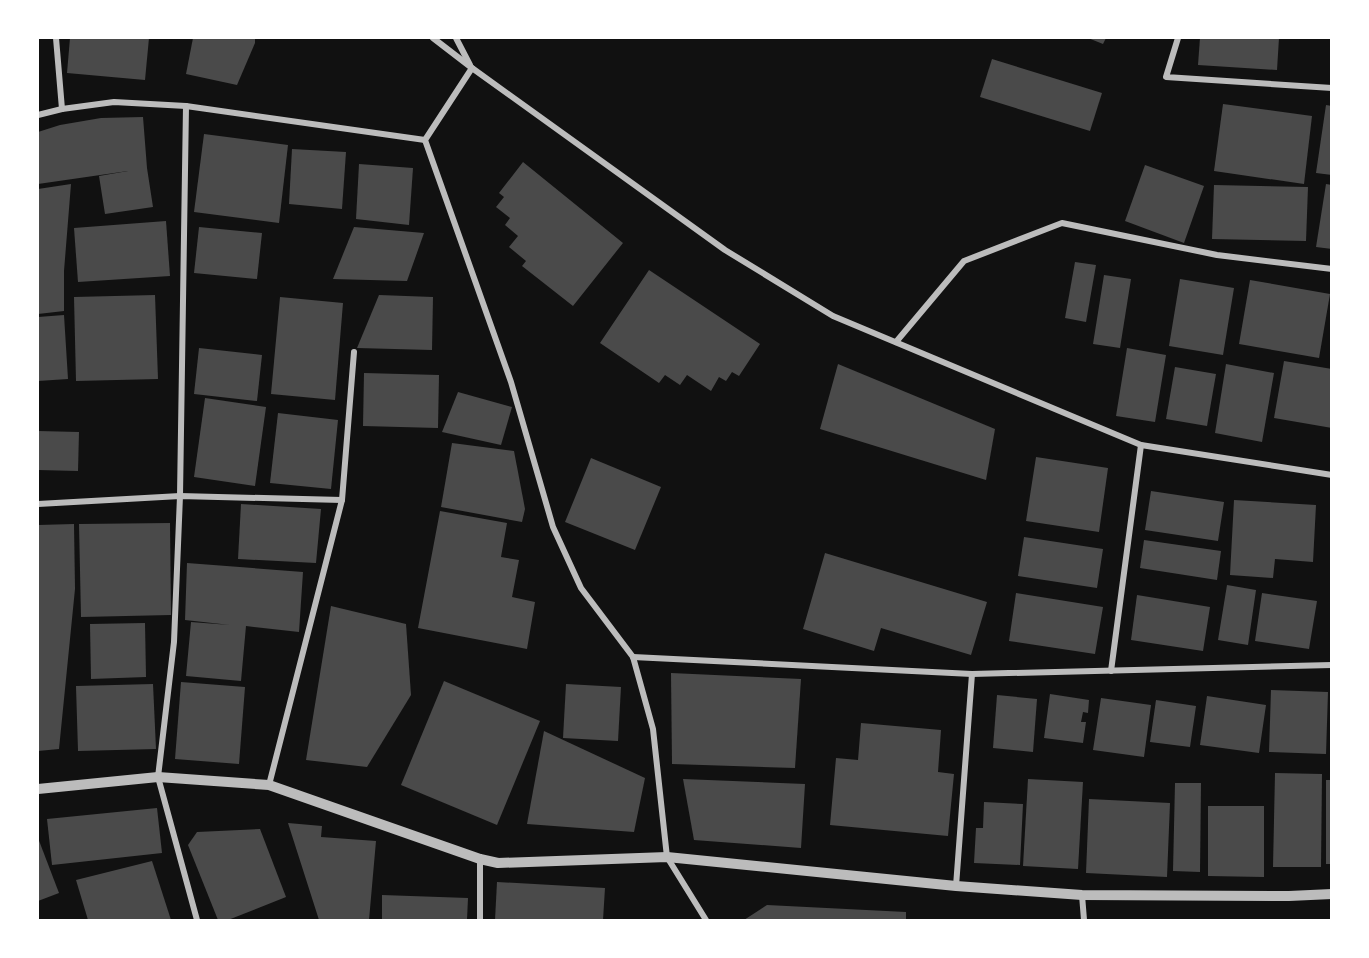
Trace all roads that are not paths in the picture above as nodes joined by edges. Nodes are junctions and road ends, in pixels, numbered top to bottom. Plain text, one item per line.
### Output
1 (56, 38) edge
2 (433, 38) edge
3 (456, 38) edge
4 (1178, 38) edge
5 (472, 68) junction
6 (1332, 87) edge
7 (186, 106) junction
8 (62, 109) junction
9 (38, 115) edge
10 (425, 140) junction
11 (1332, 269) edge
12 (896, 342) junction
13 (354, 352) dead end
14 (1141, 445) junction
15 (1332, 475) edge
16 (180, 496) junction
17 (342, 500) junction
18 (38, 504) edge
19 (633, 657) junction
20 (1332, 665) edge
21 (1111, 671) junction
22 (972, 675) junction
23 (158, 777) junction
24 (269, 785) junction
25 (38, 789) edge
26 (667, 857) junction
27 (480, 859) junction
28 (956, 886) junction
29 (1332, 894) edge
30 (1083, 895) junction
31 (700, 911) junction
32 (197, 921) edge
33 (480, 921) edge
34 (700, 921) edge
35 (706, 921) edge
36 (1084, 921) edge

1 - 8 street
2 - 5 street
3 - 5 street
4 - 6 street
5 - 10 street
5 - 12 street
7 - 8 street
7 - 10 street
7 - 16 street
8 - 9 street
10 - 19 street
11 - 12 street
12 - 14 street
13 - 17 street
14 - 15 street
14 - 21 street
16 - 17 street
16 - 18 street
16 - 23 street
17 - 24 street
19 - 22 street
19 - 26 street
20 - 21 street
21 - 22 street
22 - 28 street
23 - 24 street
23 - 25 street
23 - 32 street
24 - 27 street
26 - 27 street
26 - 28 street
26 - 31 street
27 - 33 street
28 - 30 street
29 - 30 street
30 - 36 street
31 - 34 street
31 - 35 street

